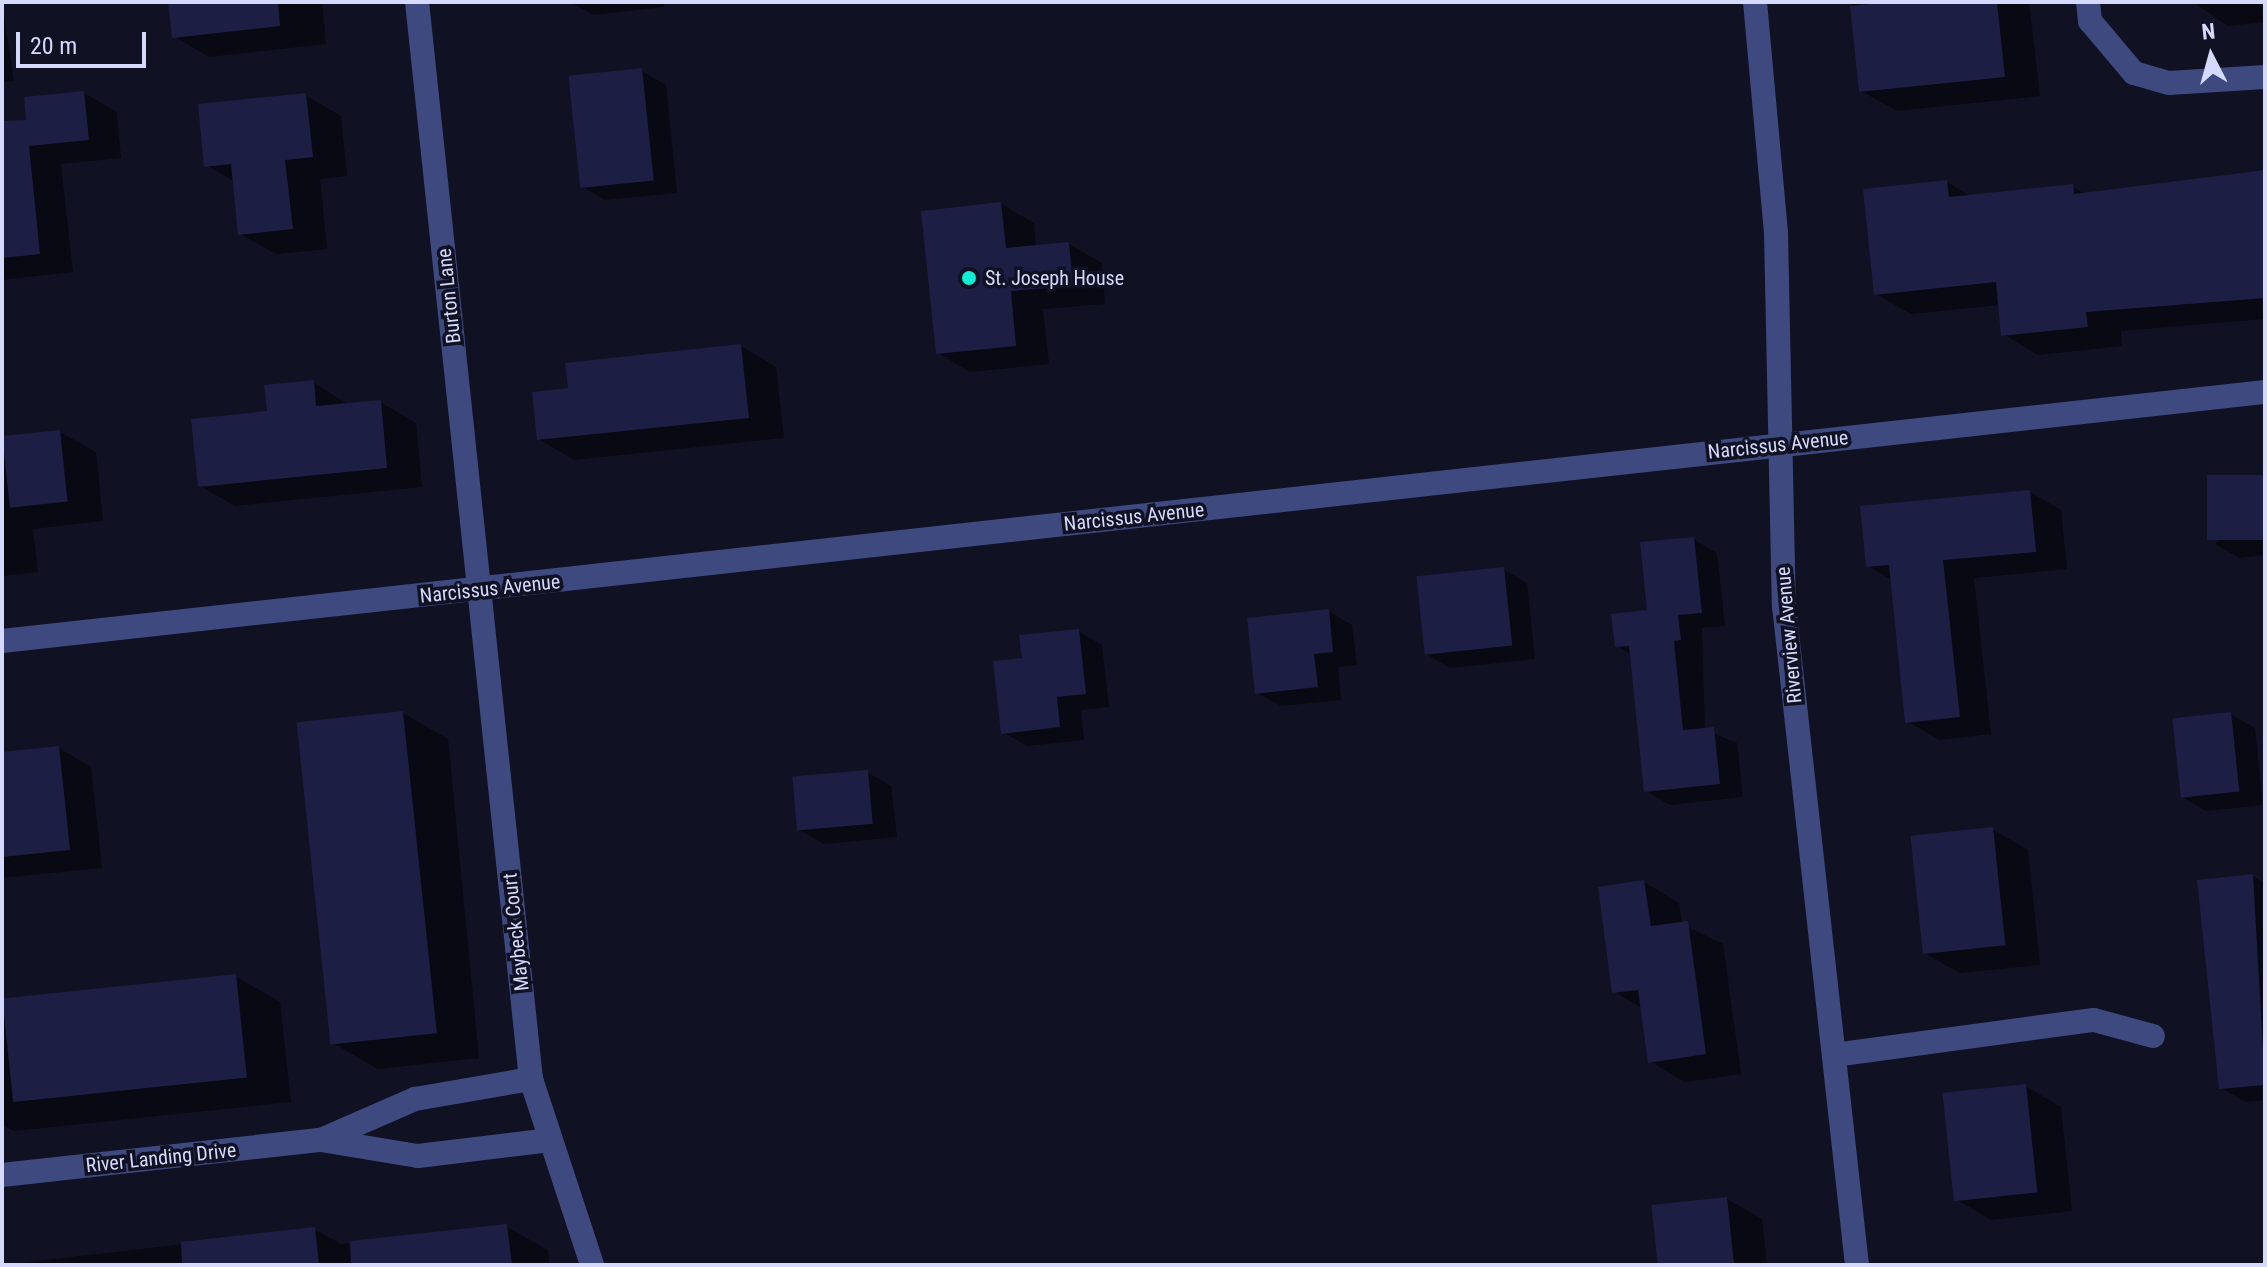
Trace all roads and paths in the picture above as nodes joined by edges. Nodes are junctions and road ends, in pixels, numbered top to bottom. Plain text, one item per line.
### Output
1 (417, 2) edge
2 (1755, 2) edge
3 (2088, 2) edge
4 (2265, 77) edge
5 (2265, 392) edge
6 (1780, 444) junction
7 (480, 591) junction
8 (2, 641) edge
9 (2153, 1036) dead end
10 (1834, 1055) junction
11 (531, 1079) junction
12 (321, 1140) junction
13 (550, 1140) junction
14 (2, 1175) edge
15 (592, 1265) edge
16 (1857, 1265) edge

1 - 7 street, Burton Lane
2 - 6 street, Riverview Avenue
3 - 4 street
5 - 6 street, Narcissus Avenue
6 - 7 street, Narcissus Avenue
6 - 10 street, Riverview Avenue
7 - 8 street, Narcissus Avenue
7 - 11 street, Maybeck Court
9 - 10 street
10 - 16 street, Riverview Avenue
11 - 12 street, River Landing Drive
11 - 13 street, Maybeck Court
12 - 13 street, River Landing Drive
12 - 14 street, River Landing Drive
13 - 15 street, Maybeck Court

